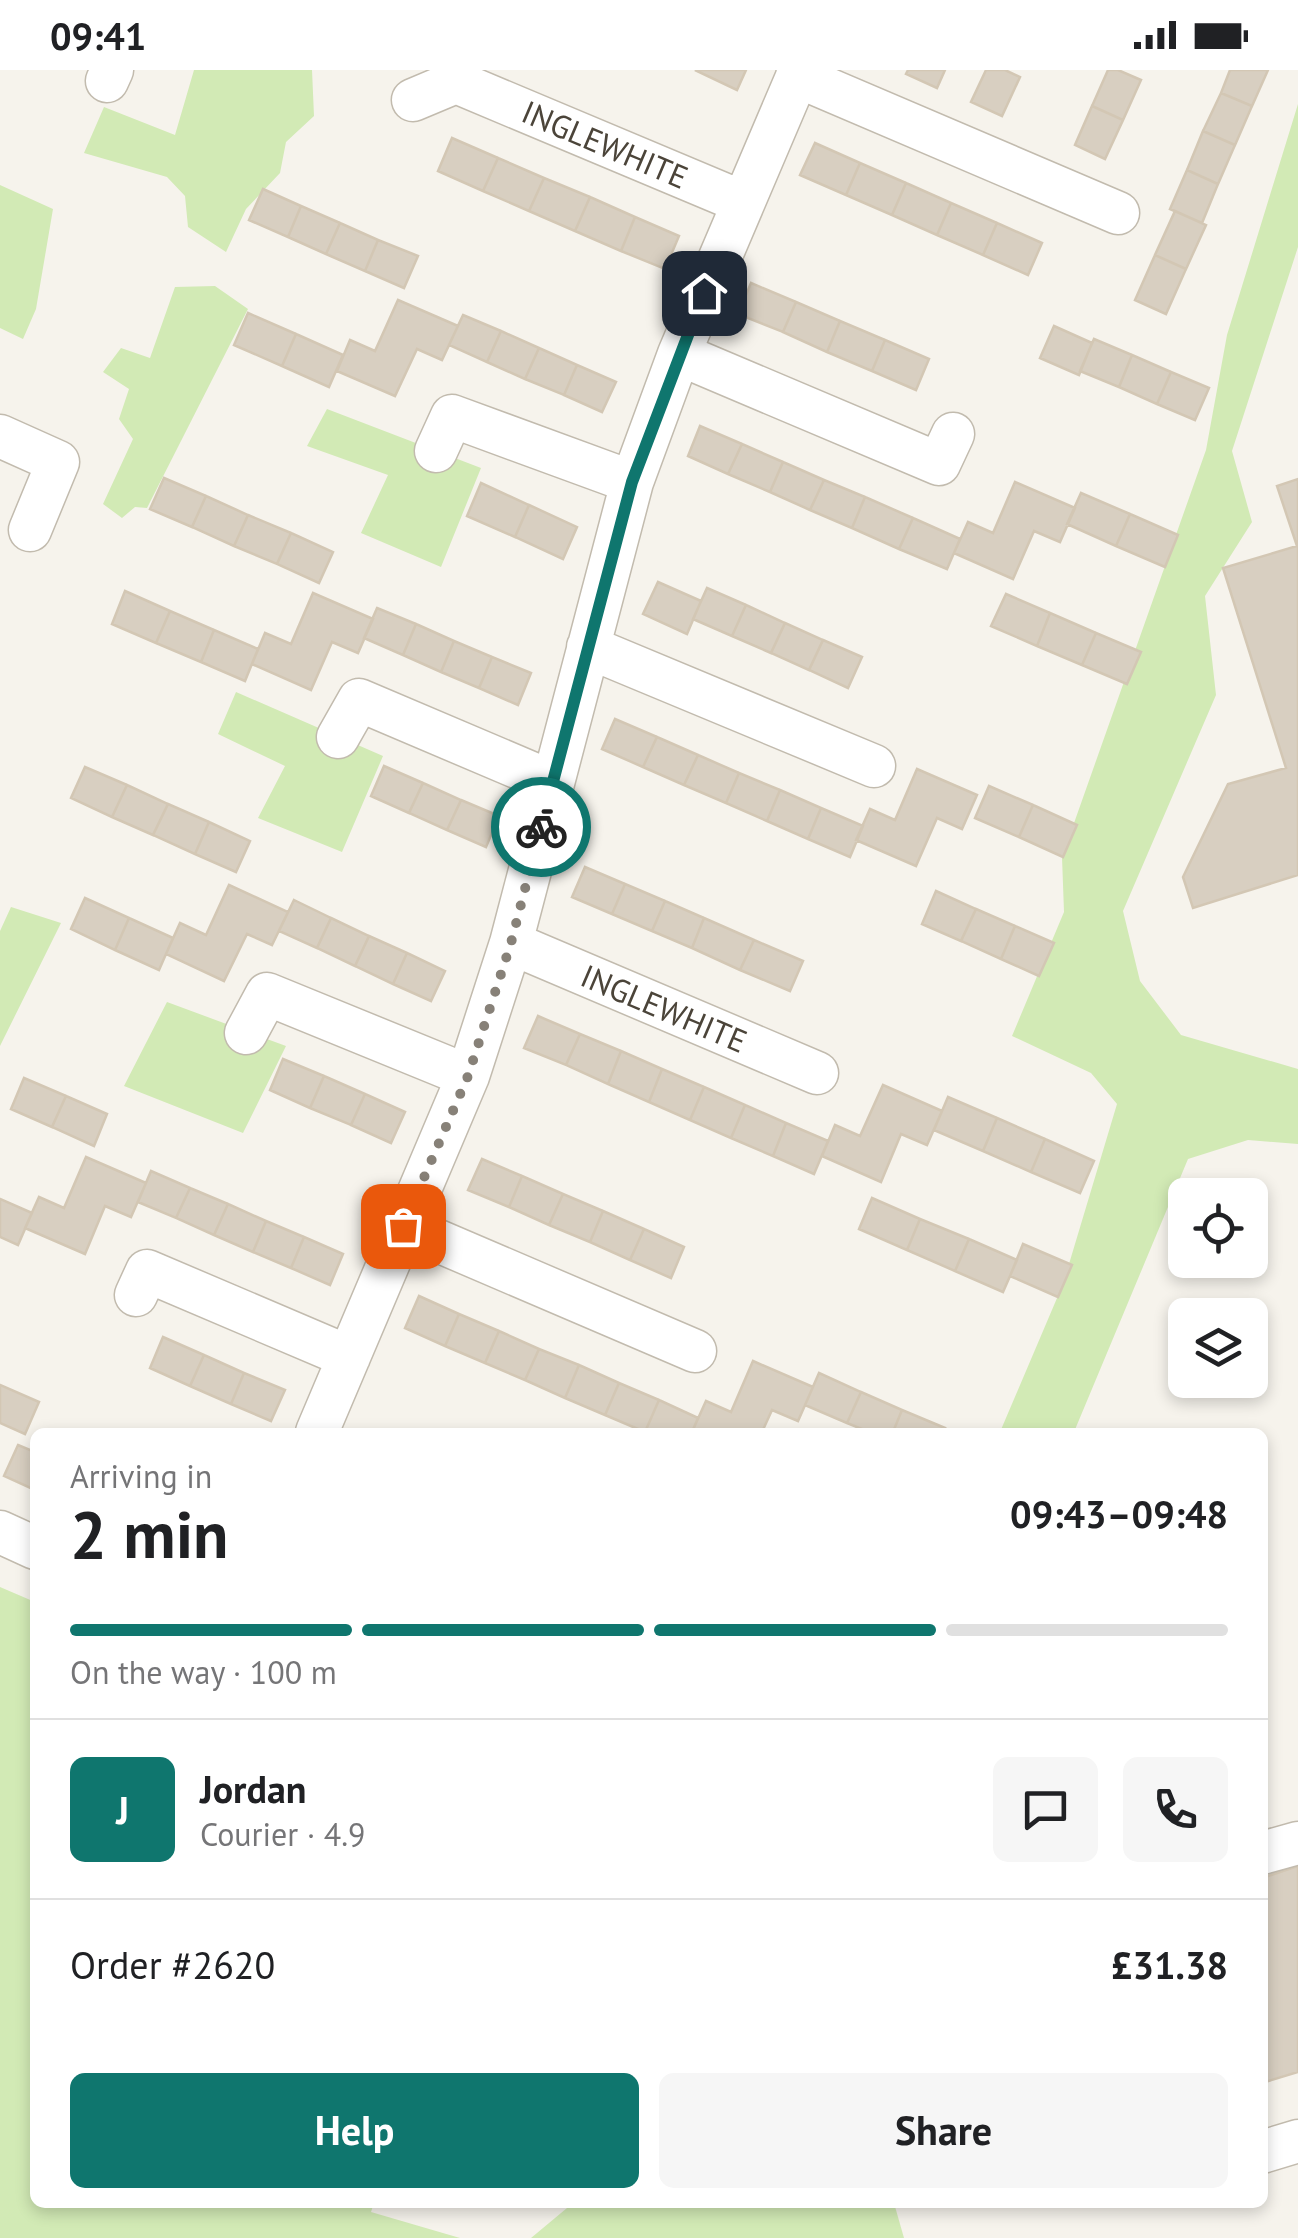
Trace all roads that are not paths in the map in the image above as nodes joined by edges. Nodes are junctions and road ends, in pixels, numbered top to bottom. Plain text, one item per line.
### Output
1 (798, 73) edge
2 (414, 100) dead end
3 (742, 202) junction
4 (1091, 216) dead end
5 (679, 354) junction
6 (953, 434) dead end
7 (0, 436) edge
8 (436, 451) dead end
9 (632, 482) junction
10 (30, 530) dead end
11 (588, 647) junction
12 (338, 736) dead end
13 (874, 766) dead end
14 (552, 782) junction
15 (511, 943) junction
16 (246, 1033) dead end
17 (817, 1073) dead end
18 (468, 1076) junction
19 (403, 1226) junction
20 (136, 1295) dead end
21 (695, 1351) dead end
22 (349, 1357) junction
23 (319, 1428) edge
24 (0, 1532) edge
25 (30, 1546) edge
26 (1298, 1843) edge
27 (1268, 1852) edge
28 (1298, 2141) edge
29 (1268, 2150) edge

1 - 3 street
1 - 4 street
2 - 3 street, INGLEWHITE
3 - 5 street
5 - 6 street
5 - 9 street
7 - 10 street
8 - 9 street
9 - 11 street
11 - 13 street
11 - 14 street
12 - 14 street
14 - 15 street
15 - 17 street, INGLEWHITE
15 - 18 street
16 - 18 street
18 - 19 street
19 - 21 street
19 - 22 street
20 - 22 street
22 - 23 street
24 - 25 street
26 - 27 street
28 - 29 street

